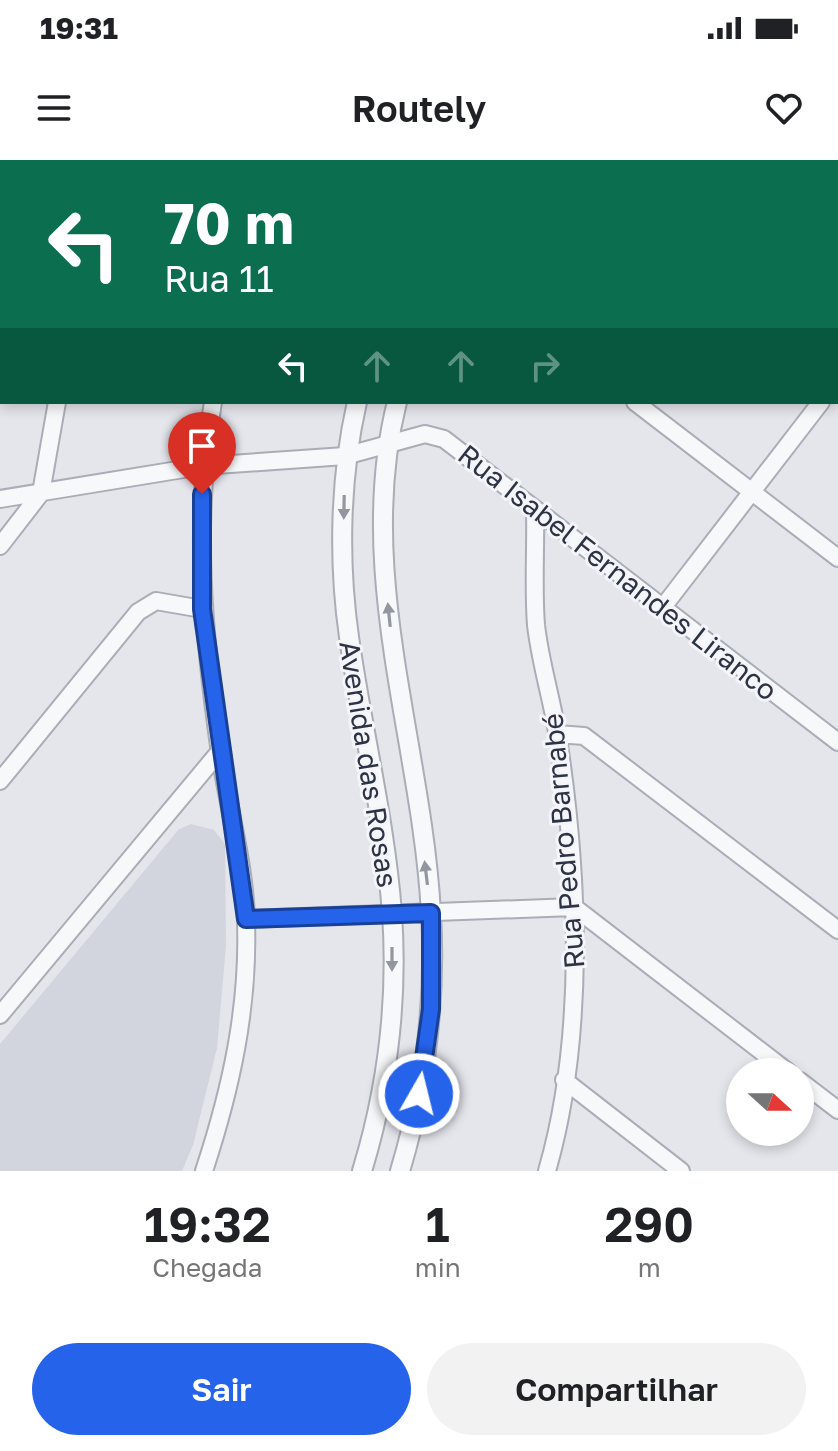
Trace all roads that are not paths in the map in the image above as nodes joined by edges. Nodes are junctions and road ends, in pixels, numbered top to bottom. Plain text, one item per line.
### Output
1 (57, 404) edge
2 (213, 404) edge
3 (357, 404) edge
4 (397, 404) edge
5 (638, 404) edge
6 (819, 404) edge
7 (387, 443) junction
8 (345, 456) junction
9 (202, 466) junction
10 (752, 492) junction
11 (41, 493) junction
12 (0, 499) edge
13 (535, 510) junction
14 (0, 546) edge
15 (838, 558) edge
16 (663, 607) junction
17 (202, 609) junction
18 (557, 734) junction
19 (838, 742) edge
20 (220, 751) junction
21 (0, 781) edge
22 (574, 907) junction
23 (431, 913) junction
24 (392, 914) junction
25 (246, 919) junction
26 (838, 930) edge
27 (0, 1015) edge
28 (770, 1058) edge
29 (564, 1080) junction
30 (814, 1092) edge
31 (838, 1110) edge
32 (204, 1171) edge
33 (362, 1171) edge
34 (400, 1171) edge
35 (547, 1171) edge
36 (681, 1171) edge

1 - 11 street
2 - 9 street
3 - 8 street, Avenida das Rosas
4 - 7 street, Avenida das Rosas
5 - 10 street
6 - 10 street
7 - 8 street, Rua Isabel Fernandes Liranco
7 - 13 street, Rua Isabel Fernandes Liranco
23 -> 7 street, Avenida das Rosas
8 - 9 street, Rua Isabel Fernandes Liranco
8 -> 24 street, Avenida das Rosas
9 - 11 street, Rua Isabel Fernandes Liranco
9 - 17 street
10 - 15 street
10 - 16 street
11 - 12 street, Rua Isabel Fernandes Liranco
11 - 14 street
13 - 16 street, Rua Isabel Fernandes Liranco
13 - 18 street, Rua Pedro Barnabé
16 - 19 street, Rua Isabel Fernandes Liranco
17 - 20 street
17 - 21 street
18 - 22 street, Rua Pedro Barnabé
18 - 26 street
20 - 25 street
20 - 27 street
22 - 23 street
22 - 28 street
22 - 29 street, Rua Pedro Barnabé
23 - 24 street
23 - 34 street, Avenida das Rosas
24 - 25 street
24 -> 33 street, Avenida das Rosas
25 - 32 street
29 - 35 street, Rua Pedro Barnabé
29 - 36 street
30 - 31 street

